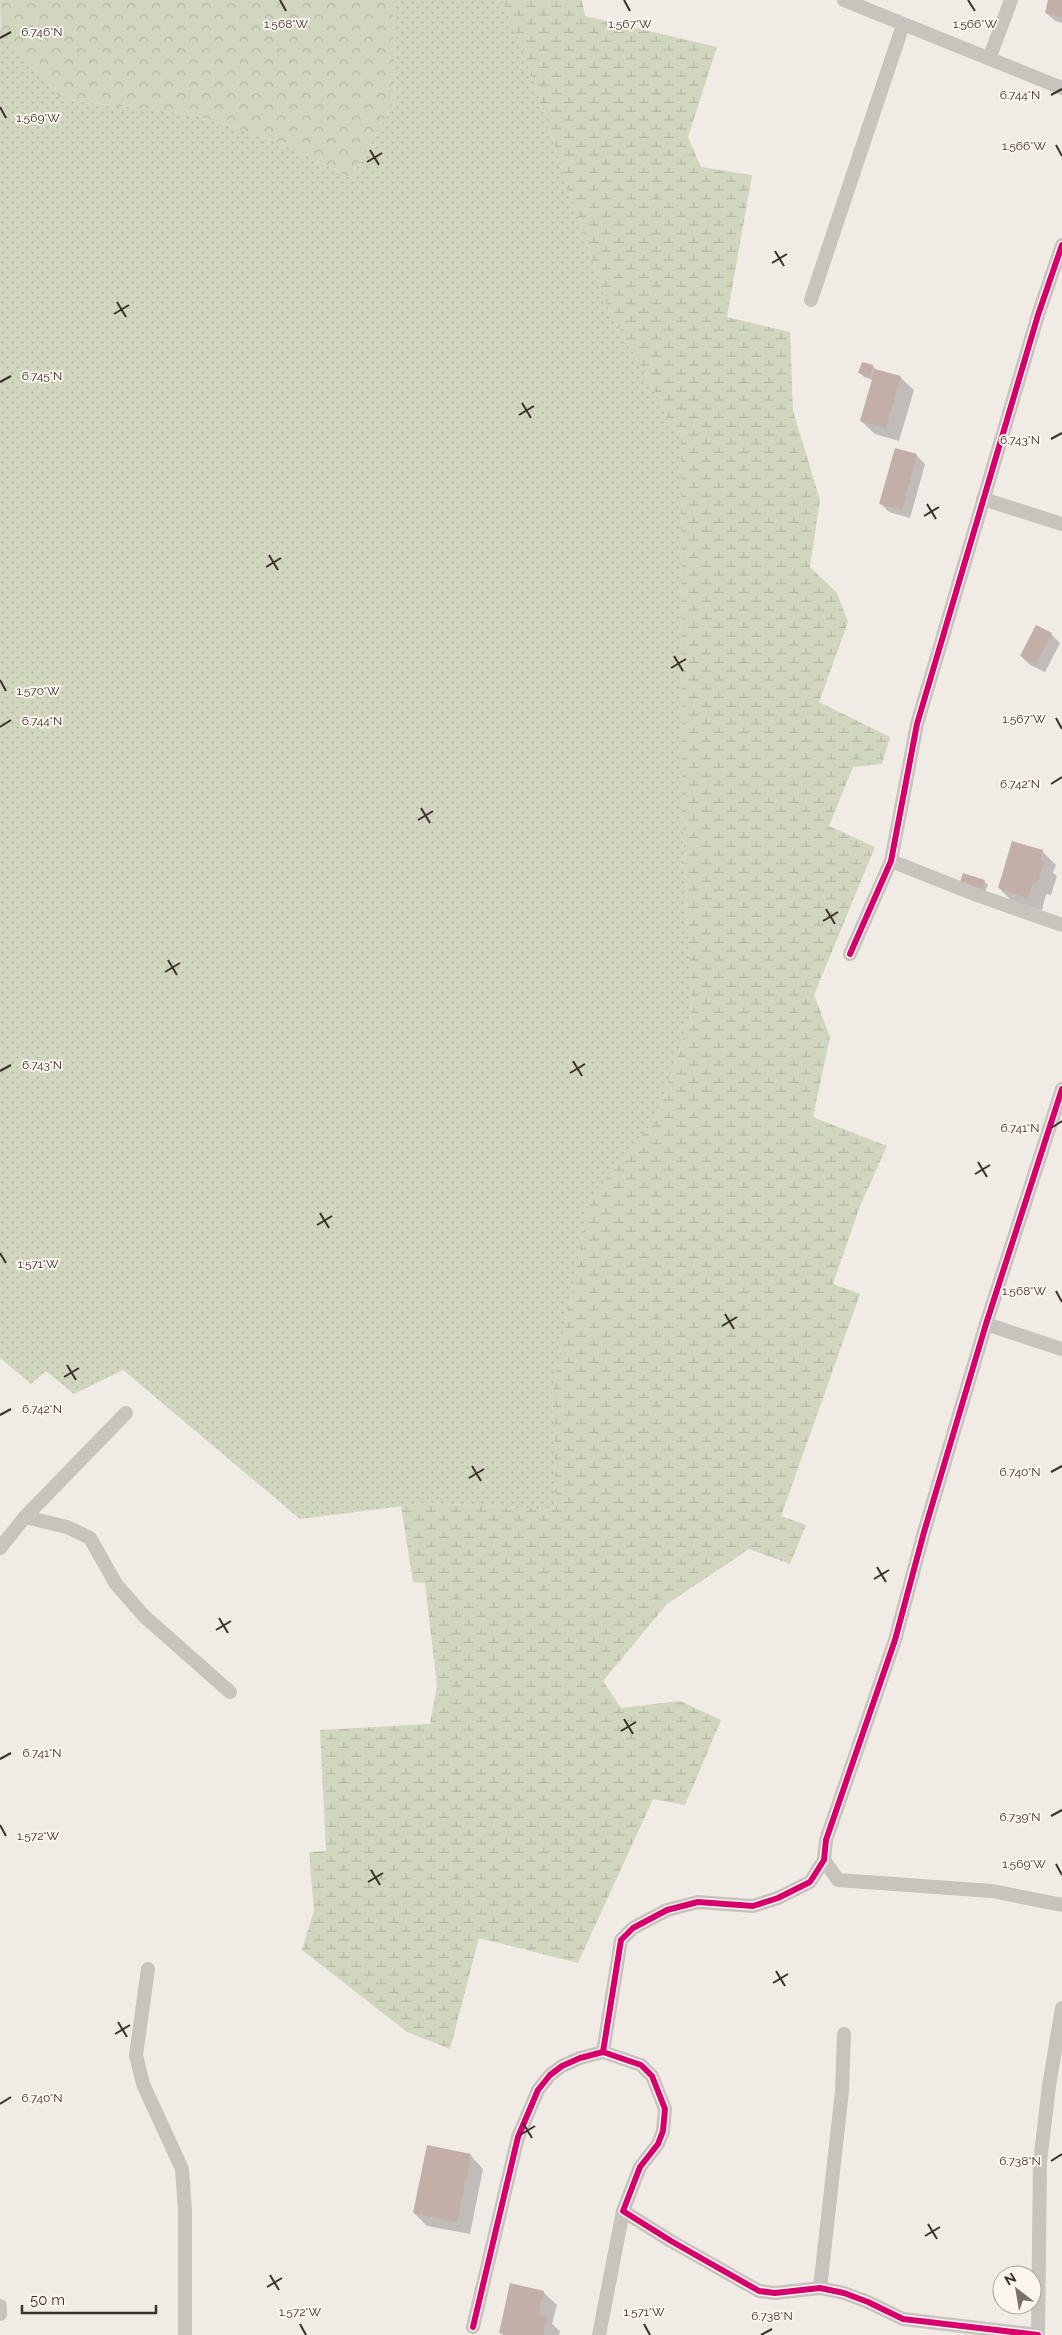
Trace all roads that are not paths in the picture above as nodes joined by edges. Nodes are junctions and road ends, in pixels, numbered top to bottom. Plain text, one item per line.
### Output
1 (844, 0) edge
2 (1011, 0) edge
3 (903, 25) junction
4 (989, 59) junction
5 (1062, 88) edge
6 (1062, 244) edge
7 (811, 300) dead end
8 (983, 498) junction
9 (1062, 524) edge
10 (891, 861) junction
11 (1062, 925) edge
12 (850, 954) dead end
13 (1062, 1089) edge
14 (986, 1324) junction
15 (1062, 1349) edge
16 (126, 1413) dead end
17 (25, 1517) junction
18 (0, 1548) edge
19 (230, 1692) dead end
20 (824, 1860) junction
21 (838, 1880) junction
22 (810, 1882) junction
23 (1062, 1905) edge
24 (148, 1969) dead end
25 (1062, 2008) edge
26 (844, 2034) dead end
27 (603, 2052) junction
28 (624, 2211) junction
29 (820, 2288) junction
30 (0, 2306) edge
31 (0, 2314) edge
32 (473, 2327) dead end
33 (185, 2335) edge
34 (599, 2335) edge
35 (1038, 2335) edge

1 - 3 street
2 - 4 street
3 - 4 street
3 - 7 street
4 - 5 street
6 - 8 street
8 - 9 street
8 - 10 street
10 - 11 street
10 - 12 street
13 - 14 street
14 - 15 street
14 - 20 street
16 - 17 street
17 - 18 street
17 - 19 street
20 - 21 street
20 - 22 street
21 - 22 street
21 - 23 street
22 - 27 street
24 - 33 street
25 - 35 street
26 - 29 street
27 - 28 street
27 - 32 street
28 - 29 street
28 - 34 street
29 - 35 street
30 - 31 street

